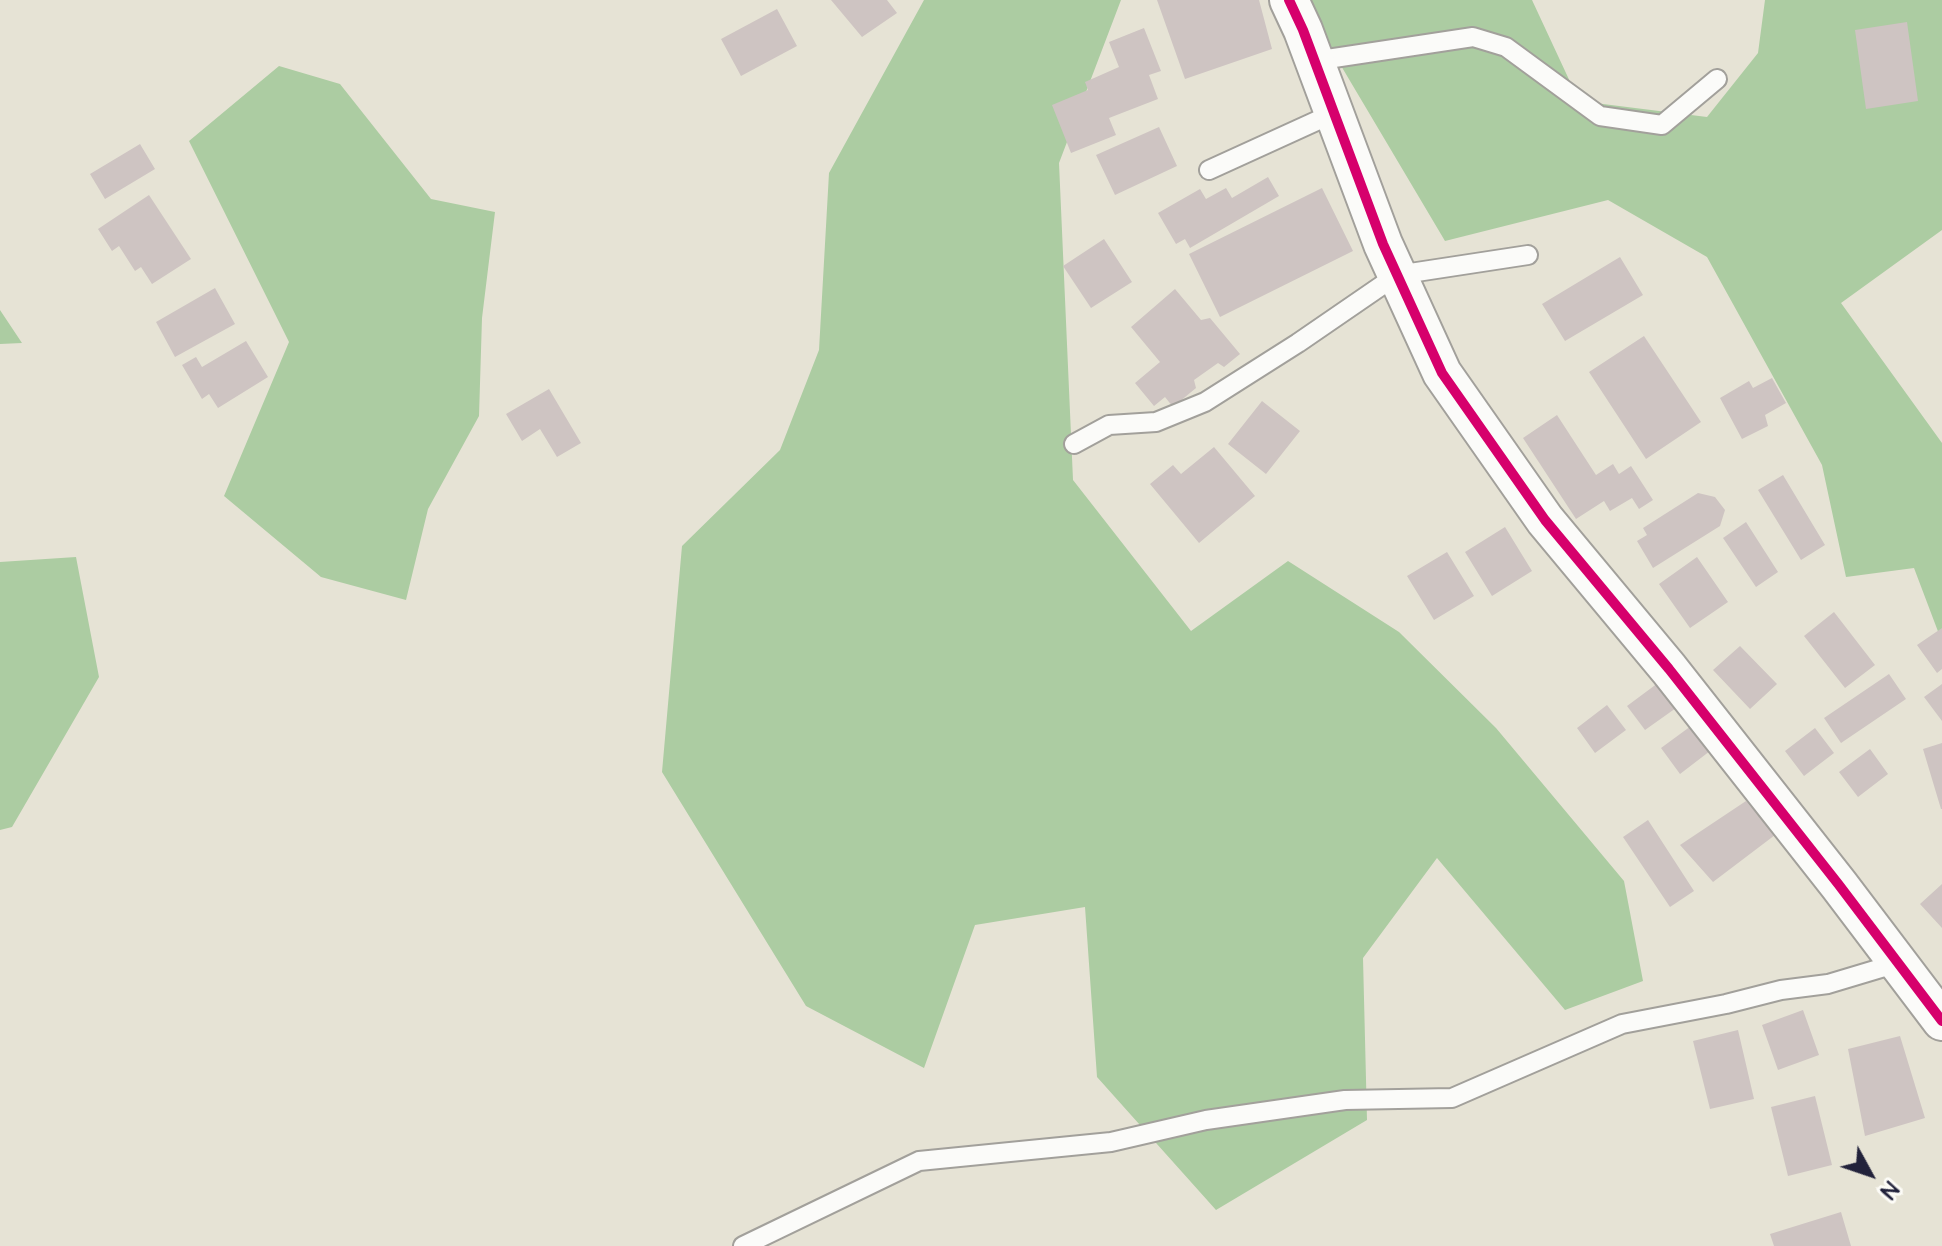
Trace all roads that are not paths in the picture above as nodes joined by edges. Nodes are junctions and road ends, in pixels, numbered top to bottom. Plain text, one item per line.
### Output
1 (1289, 0) edge
2 (1314, 61) junction
3 (1717, 79) dead end
4 (1334, 113) junction
5 (1209, 170) dead end
6 (1528, 255) dead end
7 (1397, 275) junction
8 (1074, 444) dead end
9 (1898, 963) junction
10 (1942, 1021) edge
11 (743, 1246) edge

1 - 2 street
2 - 3 lane
2 - 4 street
4 - 5 lane
4 - 7 street
6 - 7 lane
7 - 8 lane
7 - 9 street
9 - 10 street
9 - 11 lane

